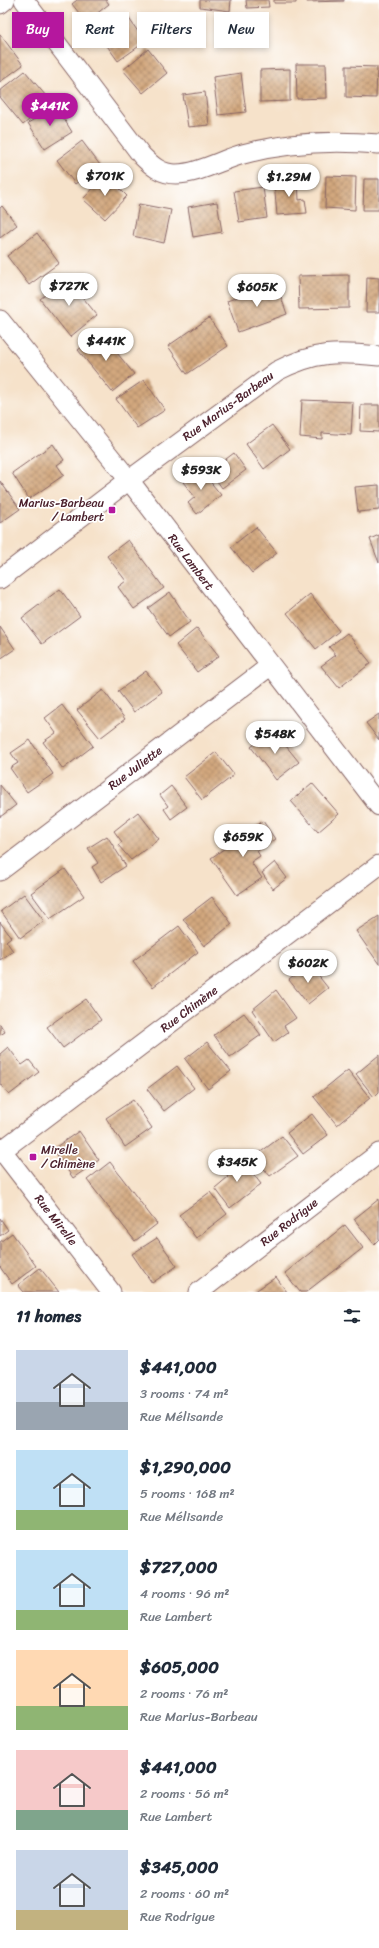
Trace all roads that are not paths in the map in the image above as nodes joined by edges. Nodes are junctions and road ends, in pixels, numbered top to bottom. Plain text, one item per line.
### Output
1 (5, 0) edge
2 (24, 0) edge
3 (0, 4) edge
4 (379, 144) edge
5 (0, 320) edge
6 (379, 356) edge
7 (129, 480) junction
8 (0, 580) edge
9 (270, 666) junction
10 (379, 806) edge
11 (379, 865) edge
12 (0, 871) edge
13 (1, 1150) edge
14 (379, 1153) edge
15 (111, 1292) edge
16 (199, 1292) edge

1 - 3 street
2 - 4 street
5 - 7 street, Rue Lambert
6 - 7 street, Rue Marius-Barbeau
7 - 8 street, Rue Marius-Barbeau
7 - 9 street, Rue Lambert
9 - 10 street, Rue Lambert
9 - 12 street, Rue Juliette
11 - 13 street, Rue Chimène
13 - 15 street, Rue Mirelle
14 - 16 street, Rue Rodrigue

